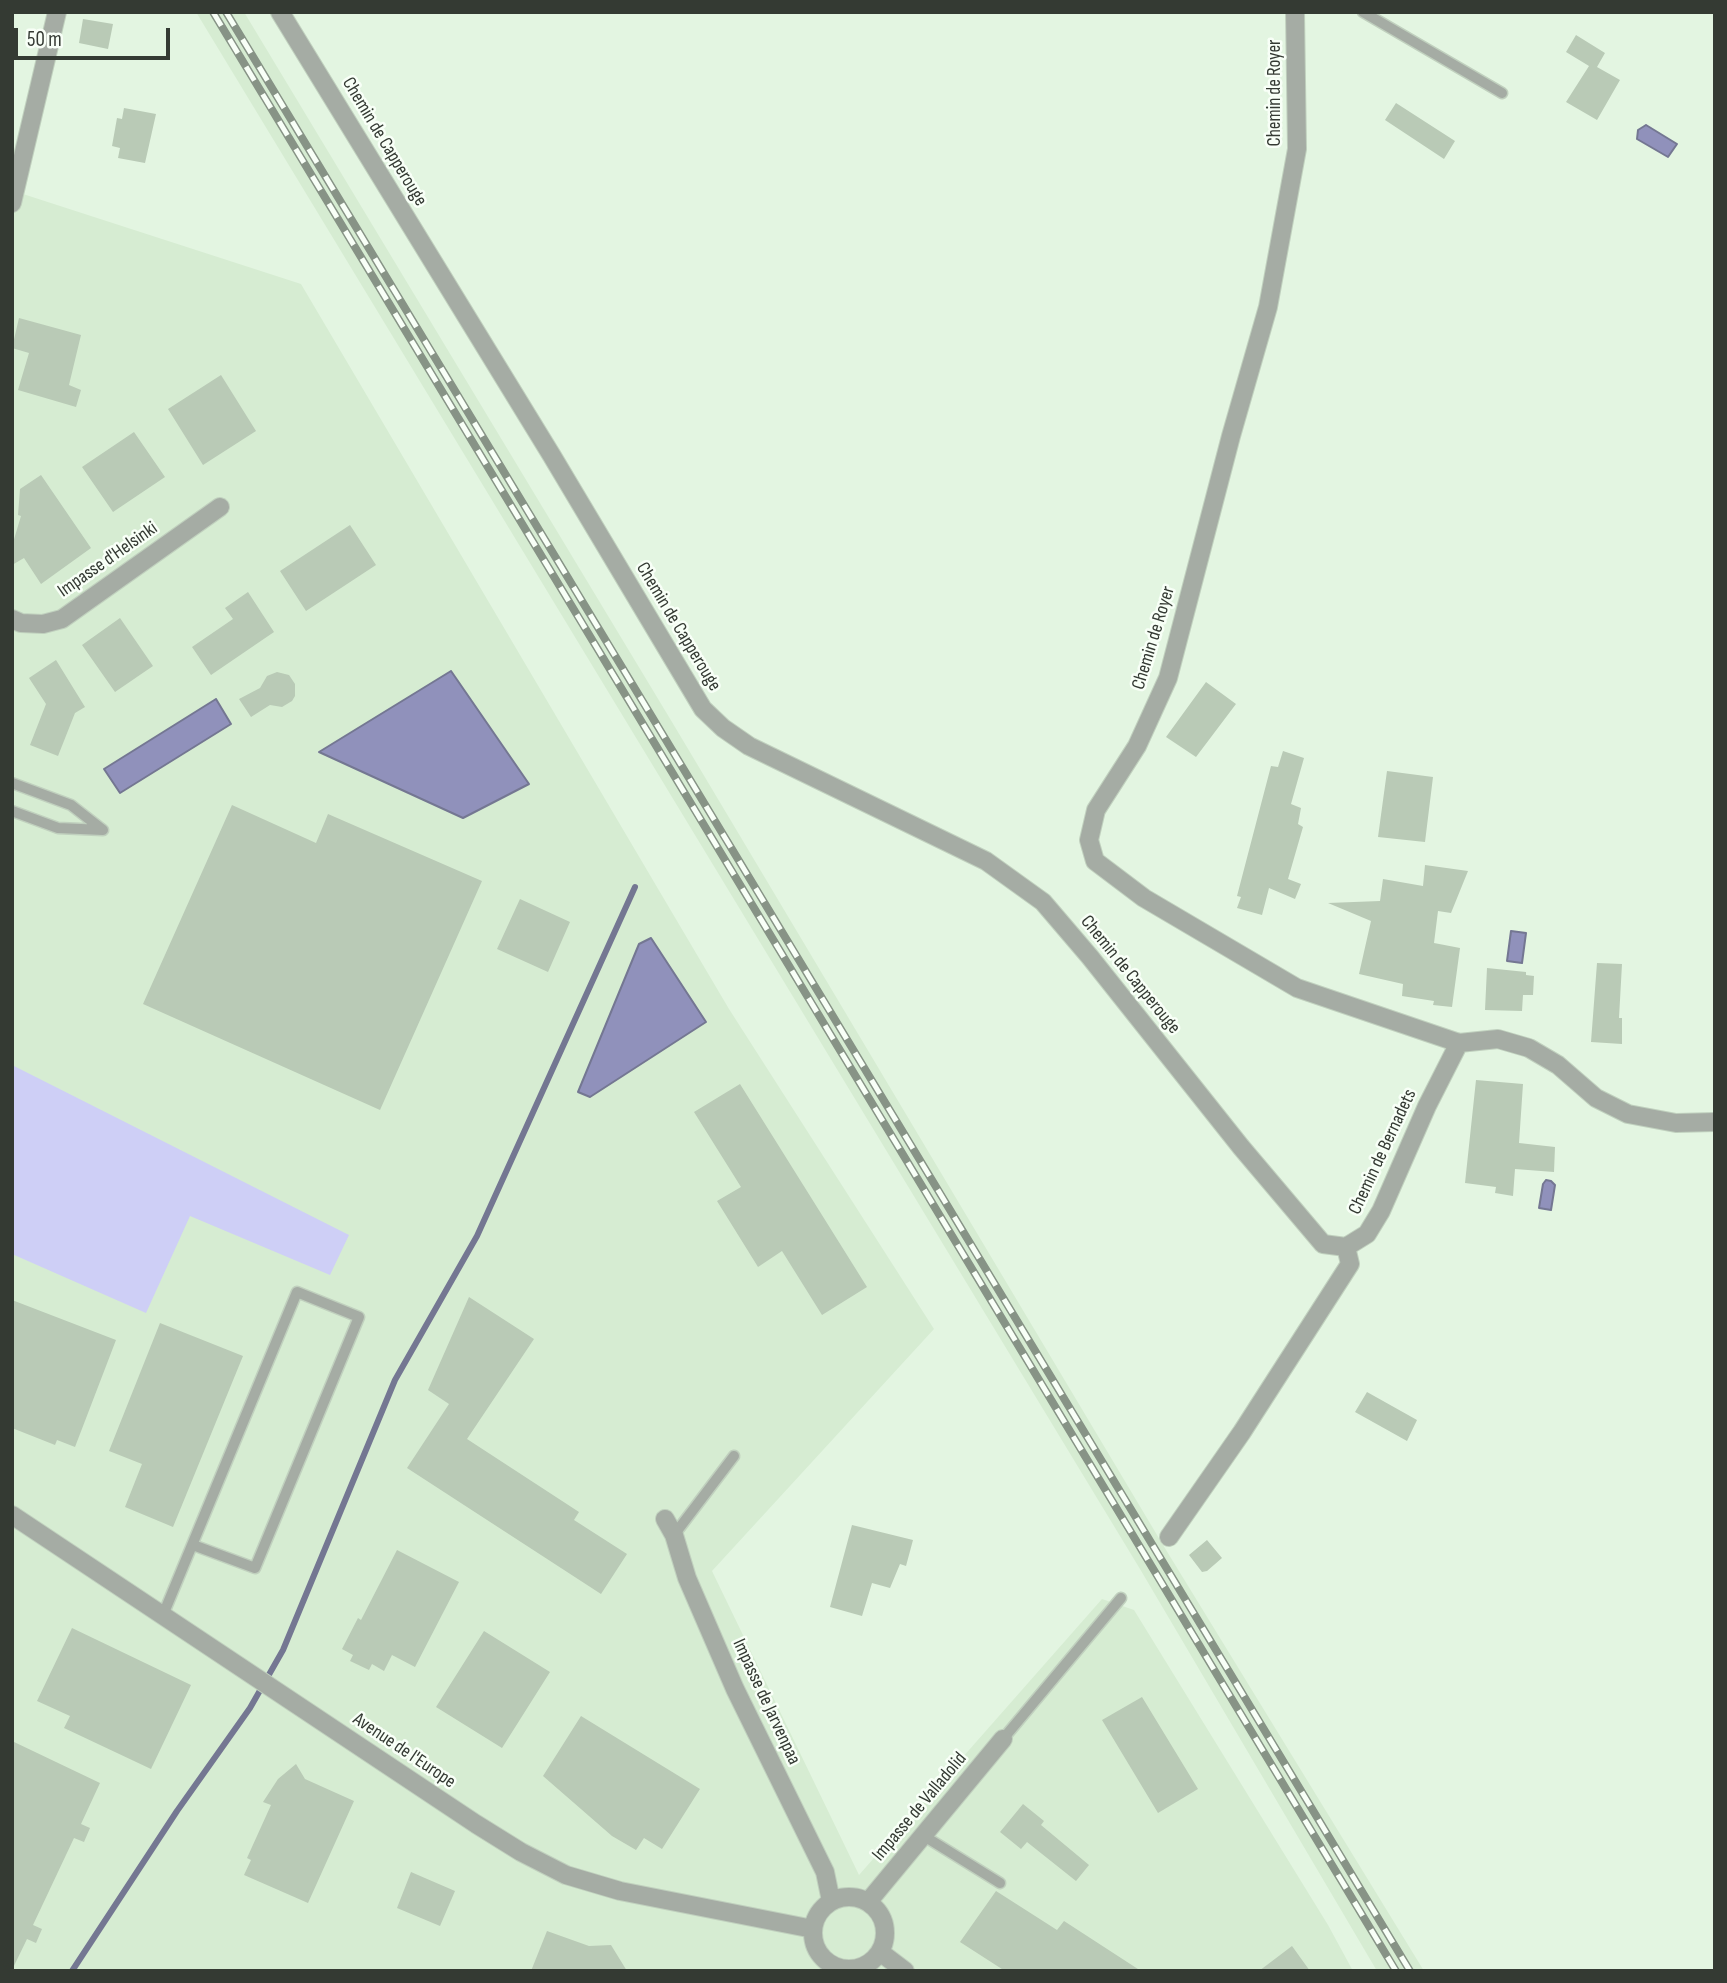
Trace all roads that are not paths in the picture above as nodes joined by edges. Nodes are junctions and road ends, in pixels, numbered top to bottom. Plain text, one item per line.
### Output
1 (57, 12) edge
2 (280, 12) edge
3 (1295, 12) edge
4 (1363, 12) edge
5 (1502, 93) dead end
6 (12, 203) edge
7 (220, 507) dead end
8 (12, 620) edge
9 (12, 783) edge
10 (12, 810) edge
11 (1459, 1043) junction
12 (1715, 1122) edge
13 (1346, 1247) junction
14 (734, 1456) dead end
15 (12, 1515) edge
16 (665, 1519) dead end
17 (674, 1535) junction
18 (1169, 1537) dead end
19 (193, 1545) junction
20 (1121, 1598) dead end
21 (163, 1615) junction
22 (1003, 1739) joint
23 (924, 1836) junction
24 (1000, 1883) dead end
25 (831, 1901) junction
26 (868, 1902) junction
27 (813, 1929) junction
28 (880, 1952) junction
29 (837, 1969) edge
30 (905, 1971) edge

1 - 6 street
2 - 13 street, Chemin de Capperouge
3 - 11 street, Chemin de Royer
4 - 5 lane
7 - 8 street, Impasse d'Helsinki
9 - 10 lane
11 - 12 street
11 - 13 street, Chemin de Bernadets
13 - 18 street
14 - 17 lane
15 - 21 street, Avenue de l'Europe
16 - 17 street, Impasse de Jarvenpaa
17 - 25 street, Impasse de Jarvenpaa
19 - 19 lane
19 - 21 lane
20 - 22 lane
21 - 27 street, Avenue de l'Europe
22 - 23 street, Impasse de Valladolid
23 - 24 lane
23 - 26 street, Impasse de Valladolid
25 - 26 street
25 - 27 street
26 - 28 street
27 - 29 street
28 - 29 street
28 - 30 street

